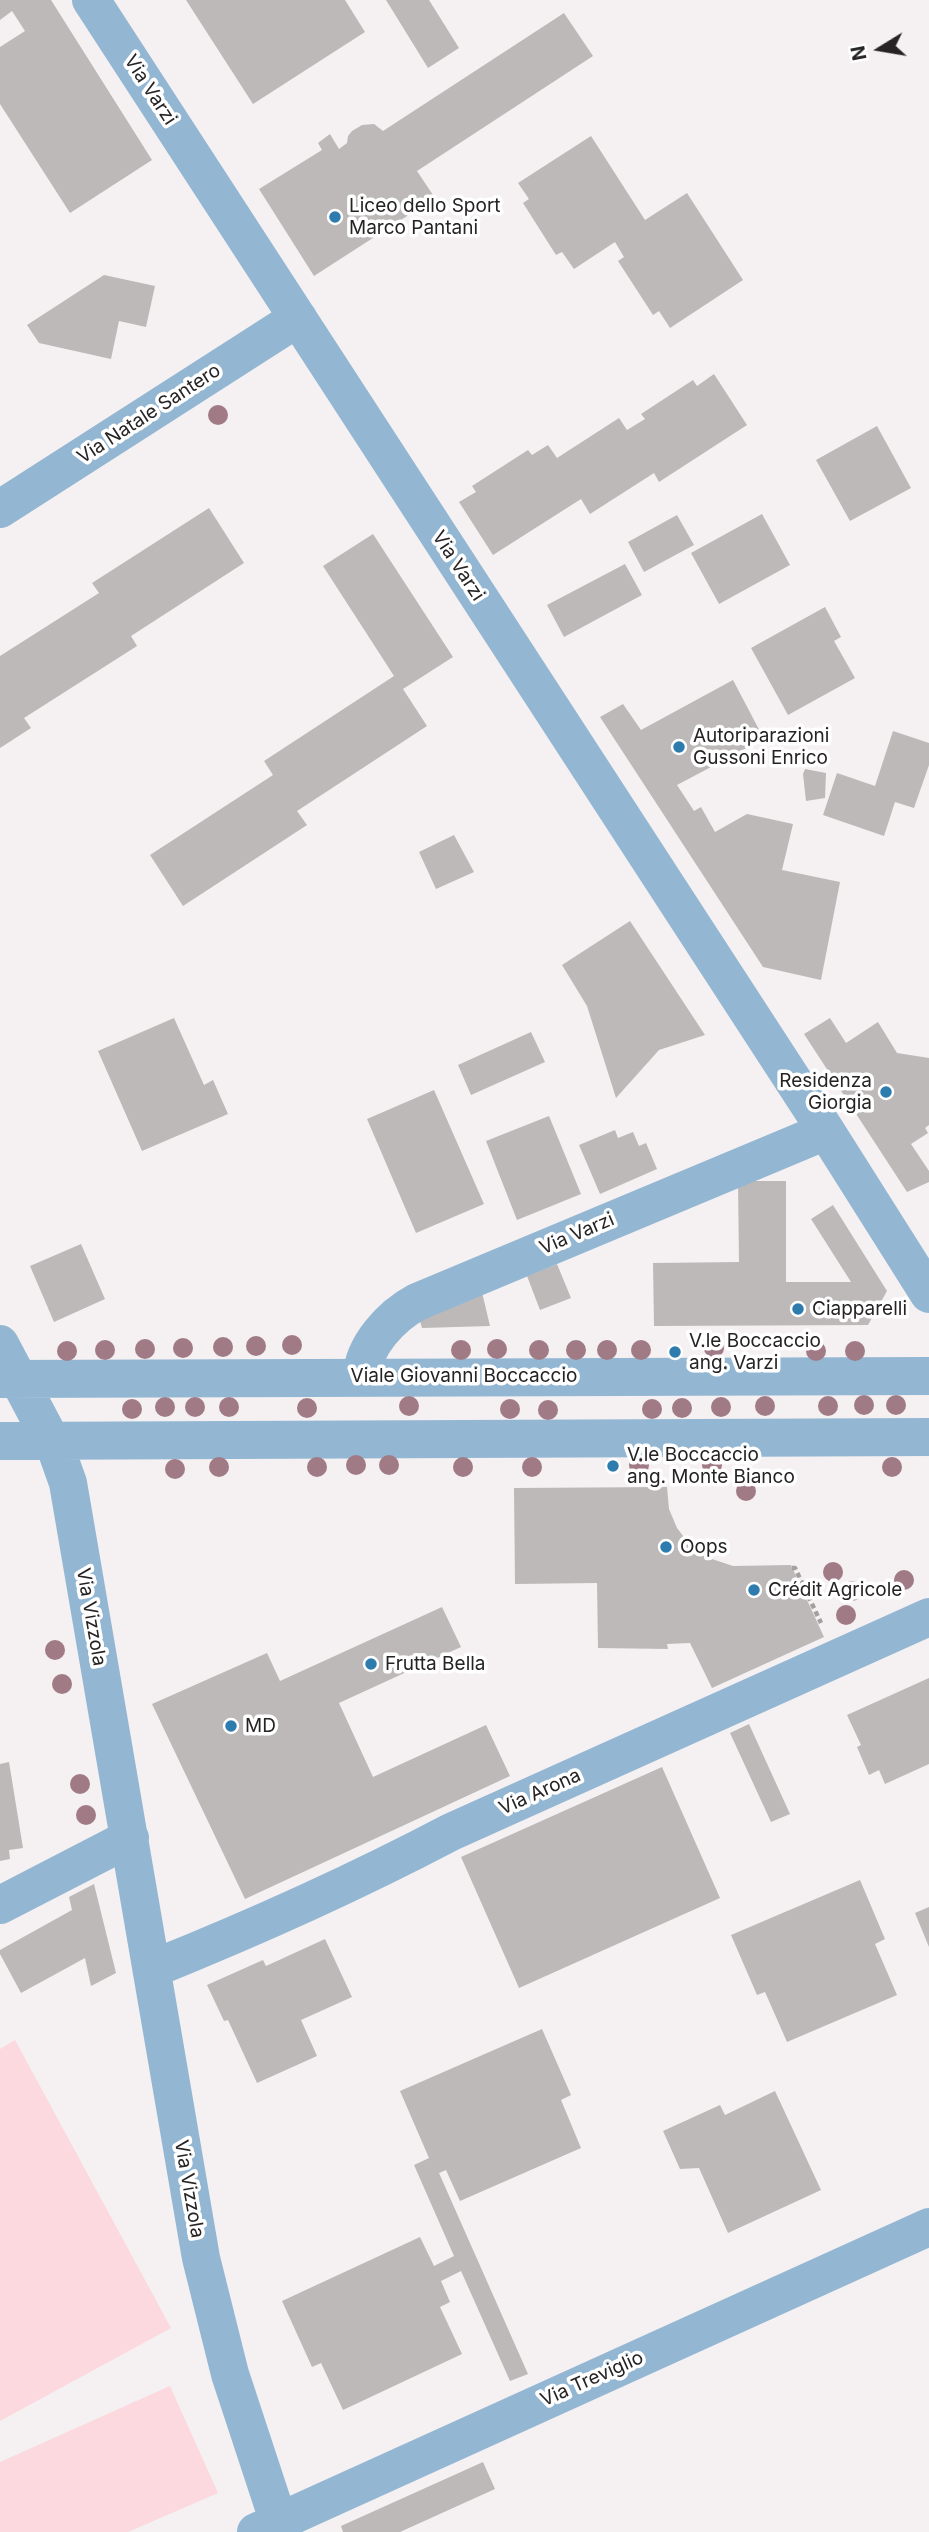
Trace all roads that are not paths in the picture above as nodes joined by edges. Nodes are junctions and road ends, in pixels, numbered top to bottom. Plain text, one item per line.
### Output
1 (91, 0) edge
2 (298, 318) junction
3 (0, 509) edge
4 (826, 1131) junction
5 (929, 1294) edge
6 (0, 1345) edge
7 (362, 1376) junction
8 (929, 1376) edge
9 (9, 1379) edge
10 (929, 1437) edge
11 (0, 1441) edge
12 (51, 1441) junction
13 (929, 1617) edge
14 (130, 1838) junction
15 (0, 1905) edge
16 (152, 1969) junction
17 (927, 2233) edge
18 (272, 2529) edge

1 - 2 street, Via Varzi
2 - 3 street, Via Natale Santero
2 - 4 street, Via Varzi
4 - 5 street, Via Varzi
4 - 7 street, Via Varzi
6 - 9 street, Via Vizzola
7 - 8 street, Viale Giovanni Boccaccio
7 - 9 street, Viale Giovanni Boccaccio
9 - 12 street, Via Vizzola
10 - 12 street
11 - 12 street
12 - 14 street, Via Vizzola
13 - 16 street, Via Arona
14 - 15 street
14 - 16 street, Via Vizzola
16 - 18 street, Via Vizzola
17 - 18 street, Via Treviglio

